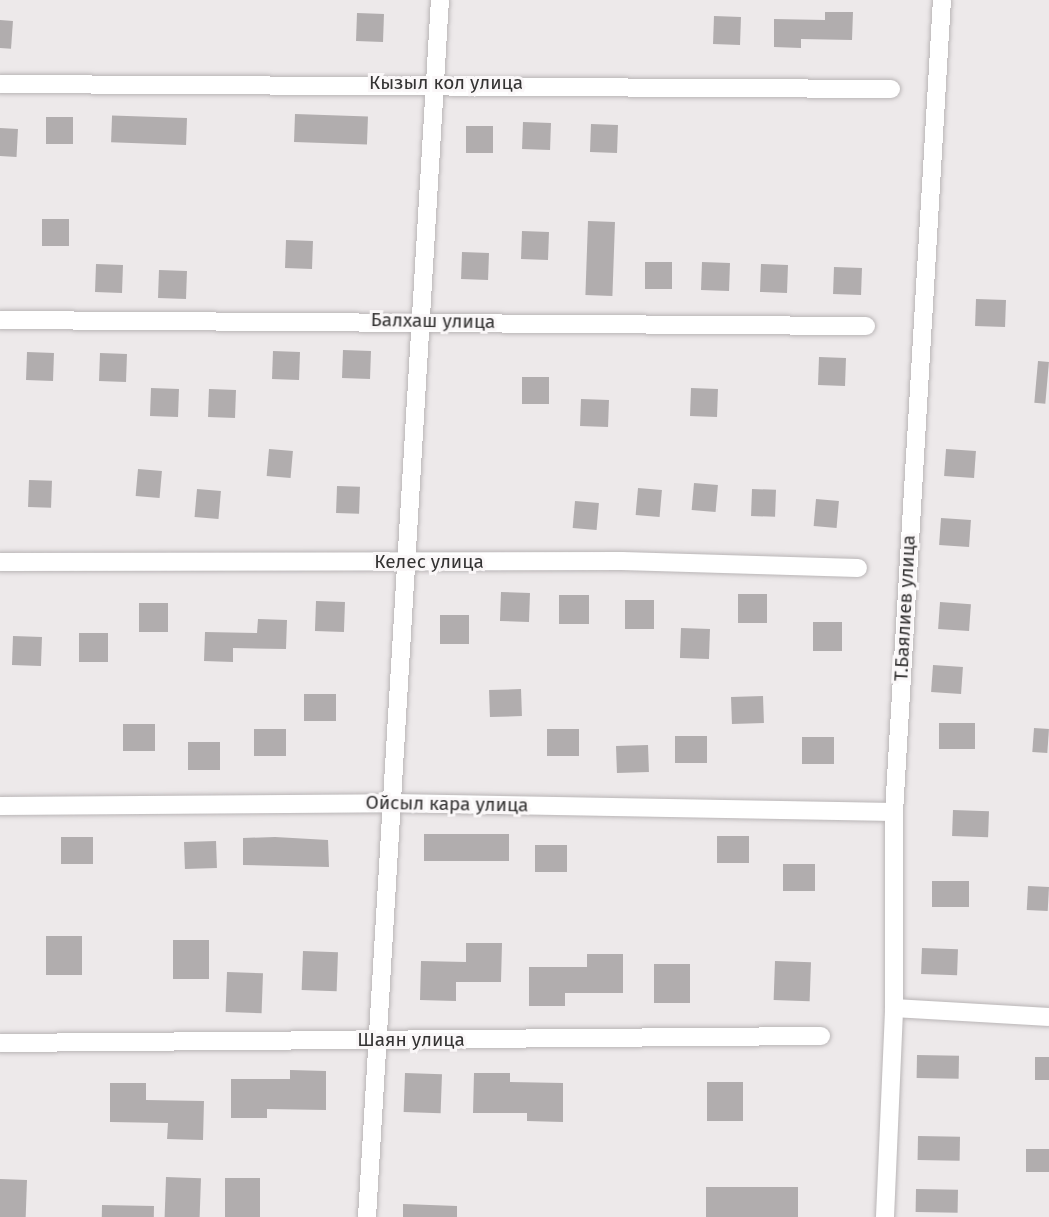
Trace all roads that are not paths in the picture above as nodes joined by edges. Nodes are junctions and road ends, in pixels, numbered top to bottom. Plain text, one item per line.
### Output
1 (440, 0) edge
2 (942, 0) edge
3 (436, 83) junction
4 (0, 84) edge
5 (891, 89) dead end
6 (0, 320) edge
7 (425, 320) junction
8 (866, 326) dead end
9 (0, 562) edge
10 (404, 562) junction
11 (859, 568) dead end
12 (393, 803) junction
13 (0, 806) edge
14 (894, 811) junction
15 (894, 1008) junction
16 (1049, 1017) edge
17 (821, 1036) dead end
18 (376, 1041) junction
19 (0, 1043) edge
20 (367, 1217) edge
21 (885, 1217) edge

1 - 3 street
2 - 14 street, Т.Баялиев улица
3 - 4 street, Кызыл кол улица
3 - 5 street, Кызыл кол улица
3 - 7 street
6 - 7 street, Балхаш улица
7 - 8 street, Балхаш улица
7 - 10 street
9 - 10 street, Келес улица
10 - 11 street, Келес улица
10 - 12 street
12 - 13 street, Ойсыл кара улица
12 - 14 street, Ойсыл кара улица
12 - 18 street
14 - 15 street, Т.Баялиев улица
15 - 16 street
15 - 21 street, Т.Баялиев улица
17 - 18 street, Шаян улица
18 - 19 street, Шаян улица
18 - 20 street

